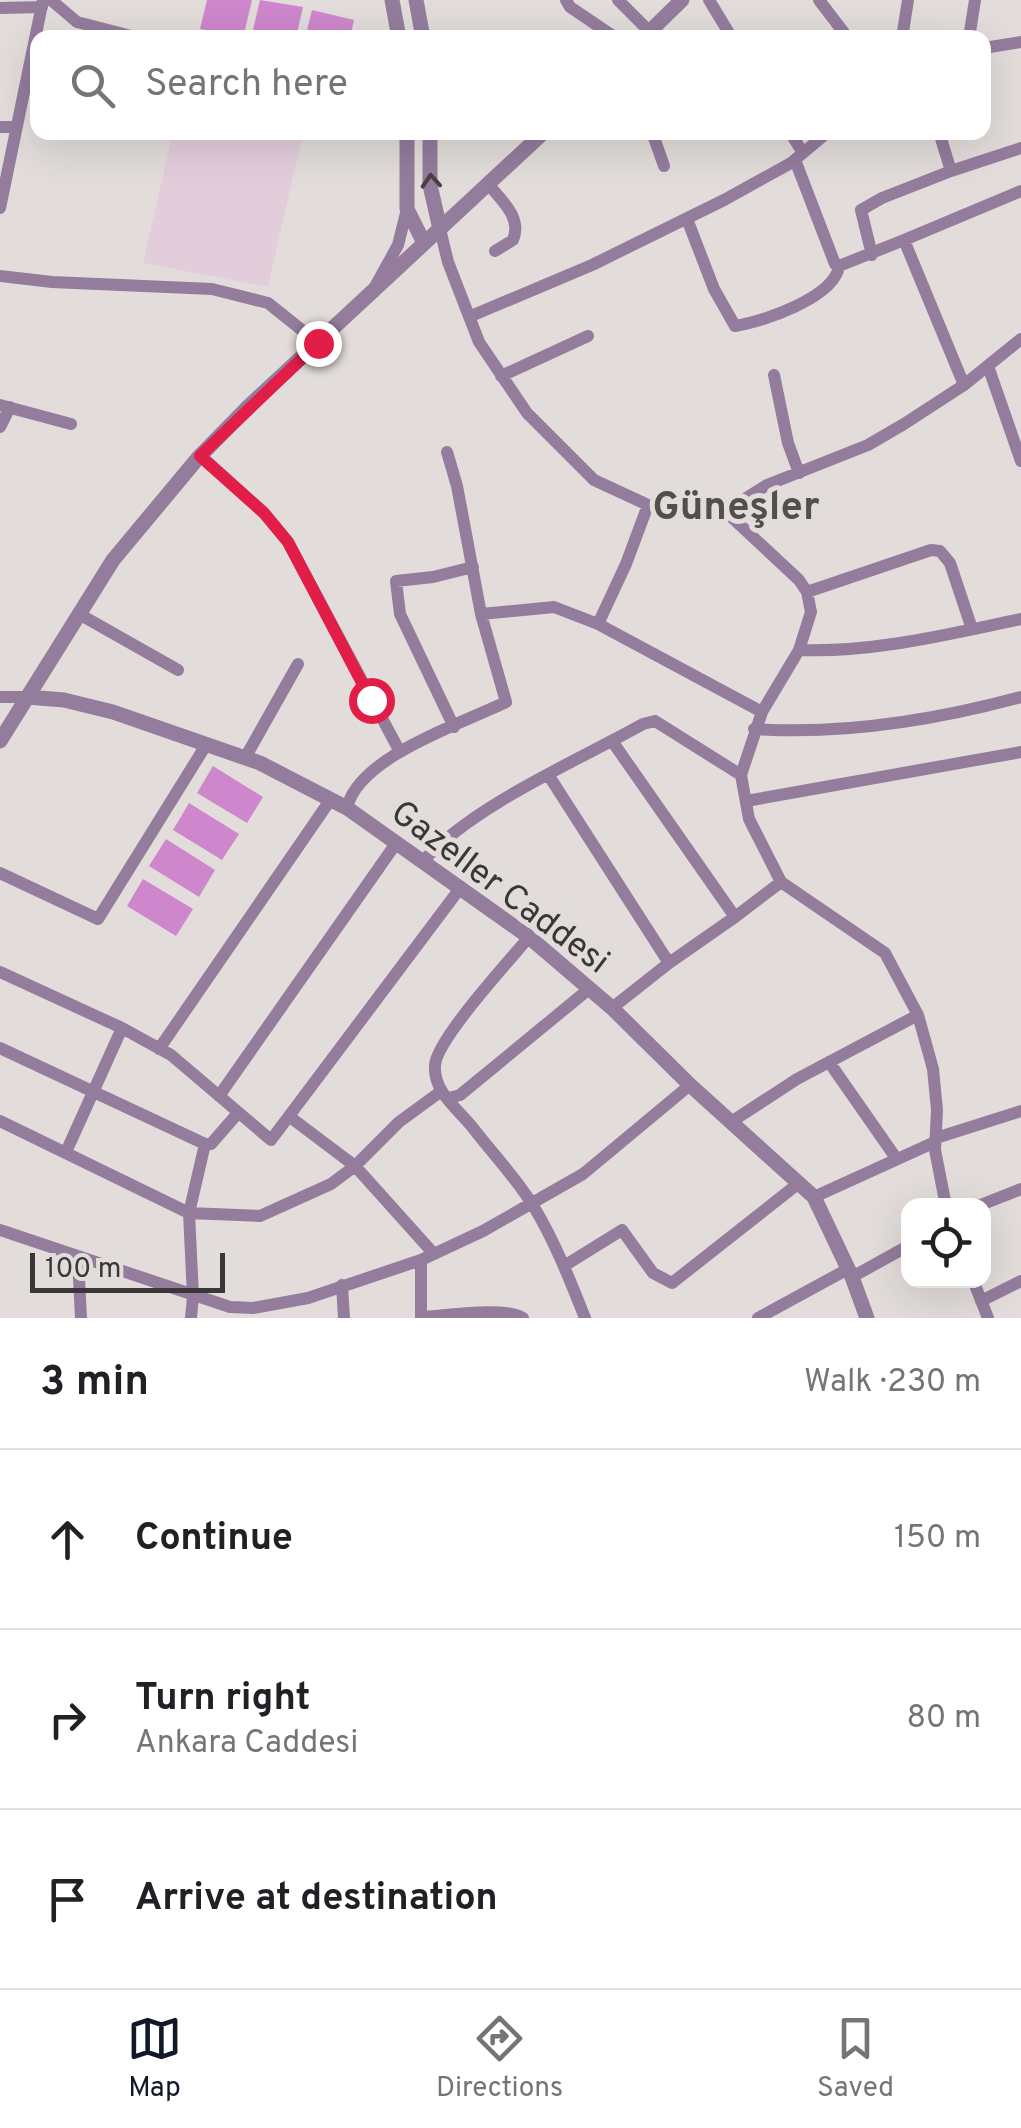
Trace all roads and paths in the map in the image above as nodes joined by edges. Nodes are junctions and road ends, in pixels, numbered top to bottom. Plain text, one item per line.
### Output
1 (392, 0) edge
2 (416, 0) edge
3 (566, 0) edge
4 (618, 0) edge
5 (682, 0) edge
6 (709, 0) edge
7 (820, 0) edge
8 (908, 0) edge
9 (974, 0) edge
10 (45, 2) edge
11 (0, 8) edge
12 (39, 30) edge
13 (108, 30) edge
14 (398, 30) edge
15 (422, 30) edge
16 (604, 30) edge
17 (643, 30) edge
18 (650, 30) edge
19 (727, 30) edge
20 (842, 30) edge
21 (903, 30) edge
22 (971, 30) edge
23 (1021, 42) edge
24 (991, 47) edge
25 (30, 69) edge
26 (0, 127) edge
27 (17, 127) junction
28 (407, 140) edge
29 (430, 140) edge
30 (536, 140) edge
31 (655, 140) edge
32 (793, 140) edge
33 (818, 140) edge
34 (942, 140) edge
35 (1021, 148) edge
36 (799, 156) junction
37 (664, 166) dead end
38 (952, 171) junction
39 (489, 185) junction
40 (1021, 192) edge
41 (0, 208) edge
42 (407, 209) junction
43 (687, 219) junction
44 (440, 229) junction
45 (904, 240) junction
46 (424, 244) junction
47 (496, 251) dead end
48 (872, 255) junction
49 (448, 262) junction
50 (839, 266) junction
51 (0, 276) edge
52 (371, 294) junction
53 (470, 316) junction
54 (588, 336) dead end
55 (1021, 339) edge
56 (318, 343) junction
57 (988, 366) junction
58 (774, 375) dead end
59 (501, 376) junction
60 (964, 385) junction
61 (5, 406) edge
62 (71, 424) dead end
63 (0, 426) edge
64 (447, 452) dead end
65 (200, 456) junction
66 (1021, 461) edge
67 (799, 473) junction
68 (648, 505) junction
69 (725, 511) junction
70 (473, 567) junction
71 (808, 592) junction
72 (79, 614) junction
73 (480, 614) junction
74 (1021, 619) edge
75 (598, 624) junction
76 (972, 629) junction
77 (799, 650) junction
78 (298, 664) dead end
79 (178, 670) dead end
80 (1021, 696) edge
81 (0, 697) edge
82 (28, 698) junction
83 (762, 712) junction
84 (454, 727) junction
85 (754, 729) junction
86 (1, 737) edge
87 (612, 741) junction
88 (206, 745) junction
89 (400, 752) junction
90 (1021, 752) edge
91 (245, 758) junction
92 (740, 775) junction
93 (549, 776) junction
94 (331, 799) junction
95 (746, 801) junction
96 (347, 808) junction
97 (397, 842) junction
98 (424, 860) junction
99 (0, 873) edge
100 (781, 882) junction
101 (461, 887) junction
102 (735, 917) junction
103 (530, 936) junction
104 (668, 963) junction
105 (0, 972) edge
106 (589, 989) junction
107 (612, 1008) junction
108 (918, 1015) junction
109 (122, 1028) junction
110 (0, 1048) edge
111 (159, 1048) junction
112 (829, 1062) junction
113 (690, 1085) junction
114 (92, 1092) junction
115 (444, 1095) junction
116 (219, 1096) junction
117 (1021, 1110) edge
118 (238, 1112) junction
119 (290, 1117) junction
120 (0, 1121) edge
121 (731, 1122) junction
122 (936, 1140) junction
123 (205, 1144) junction
124 (66, 1152) junction
125 (896, 1158) junction
126 (355, 1166) junction
127 (798, 1183) junction
128 (1021, 1189) edge
129 (814, 1196) junction
130 (945, 1198) edge
131 (991, 1201) edge
132 (533, 1205) junction
133 (189, 1213) junction
134 (0, 1230) edge
135 (901, 1249) edge
136 (428, 1257) junction
137 (78, 1258) junction
138 (564, 1266) junction
139 (850, 1273) junction
140 (1021, 1281) edge
141 (342, 1285) junction
142 (976, 1288) edge
143 (193, 1296) junction
144 (981, 1301) junction
145 (238, 1313) edge
146 (81, 1318) edge
147 (190, 1318) edge
148 (344, 1318) edge
149 (420, 1318) edge
150 (524, 1318) edge
151 (586, 1318) edge
152 (758, 1318) edge
153 (867, 1318) edge
154 (988, 1318) edge

1 - 14 street
2 - 15 street
3 - 16 street
4 - 17 street
5 - 18 street
6 - 19 street
7 - 20 street
8 - 21 street
9 - 22 street
10 - 11 street
10 - 12 street
10 - 13 street
23 - 24 street
25 - 27 street
26 - 27 street
27 - 41 street
28 - 42 street
44 -> 29 street
30 - 39 street
31 - 37 street
32 - 36 street
33 - 36 street
34 - 38 street
35 - 38 street
36 - 43 street
36 - 50 street
38 - 48 street
39 - 44 street
39 - 47 street
40 - 45 street
42 - 46 street
42 - 52 street
43 - 50 street
43 - 53 street
44 - 46 street
44 - 49 street
45 - 48 street
45 - 60 street
46 - 49 street
46 - 52 street
48 - 50 street
49 - 53 street
51 - 56 street
52 - 56 street
53 - 59 street
54 - 59 street
55 - 57 street
56 - 65 street
57 - 60 street
57 - 66 street
58 - 67 street
59 - 68 street
60 - 67 street
61 - 62 street
61 - 63 street
64 - 70 street
65 - 72 street
65 - 89 street
67 - 69 street
68 - 69 street
68 - 75 street
69 - 71 street
70 - 73 street
70 - 84 street
71 - 76 street
71 - 77 street
72 - 79 street
72 - 82 street
73 - 75 street
73 - 84 street
74 - 76 street
75 - 83 street
76 - 77 street
77 - 83 street
78 - 91 street
80 - 85 street
81 - 82 street
82 - 86 street
82 - 88 street, Gazeller Caddesi
83 - 85 street
84 - 89 street
85 - 92 street
87 - 92 street
87 - 93 street
87 - 102 street
88 - 91 street, Gazeller Caddesi
88 - 99 street
89 - 96 street
90 - 95 street
91 - 94 street, Gazeller Caddesi
92 - 95 street
93 - 98 street
93 - 104 street
94 - 96 street, Gazeller Caddesi
94 - 111 street
95 - 100 street
96 - 97 street, Gazeller Caddesi
97 - 98 street, Gazeller Caddesi
97 - 116 street
98 - 101 street, Gazeller Caddesi
100 - 102 street
100 - 108 street
101 - 103 street, Gazeller Caddesi
101 - 119 street
102 - 104 street
103 - 106 street, Gazeller Caddesi
103 - 115 street
104 - 107 street
105 - 109 street
106 - 107 street, Gazeller Caddesi
106 - 115 street
107 - 113 street, Gazeller Caddesi
108 - 112 street
108 - 122 street
109 - 111 street
109 - 114 street
110 - 114 street
111 - 116 street
112 - 121 street
112 - 125 street
113 - 121 street, Gazeller Caddesi
113 - 132 street
114 - 123 street
114 - 124 street
115 - 126 street
115 - 132 street
116 - 118 street
117 - 122 street
118 - 119 street
118 - 123 street
119 - 126 street
120 - 124 street
121 - 127 street, Gazeller Caddesi
122 - 125 street
122 - 130 street
123 - 133 street
124 - 133 street
125 - 129 street
126 - 133 street
126 - 136 street
127 - 129 street, Gazeller Caddesi
127 - 138 street
128 - 131 street
129 - 139 street, Gazeller Caddesi
132 - 136 street
132 - 138 street
133 - 143 street
134 - 137 street
135 - 139 street
136 - 141 street
136 - 149 street
137 - 143 street
137 - 146 street
138 - 151 street
139 - 152 street
139 - 153 street, Gazeller Caddesi
140 - 144 street
141 - 145 street
141 - 148 street
142 - 144 street
143 - 145 street
143 - 147 street
144 - 154 street
149 - 150 street

